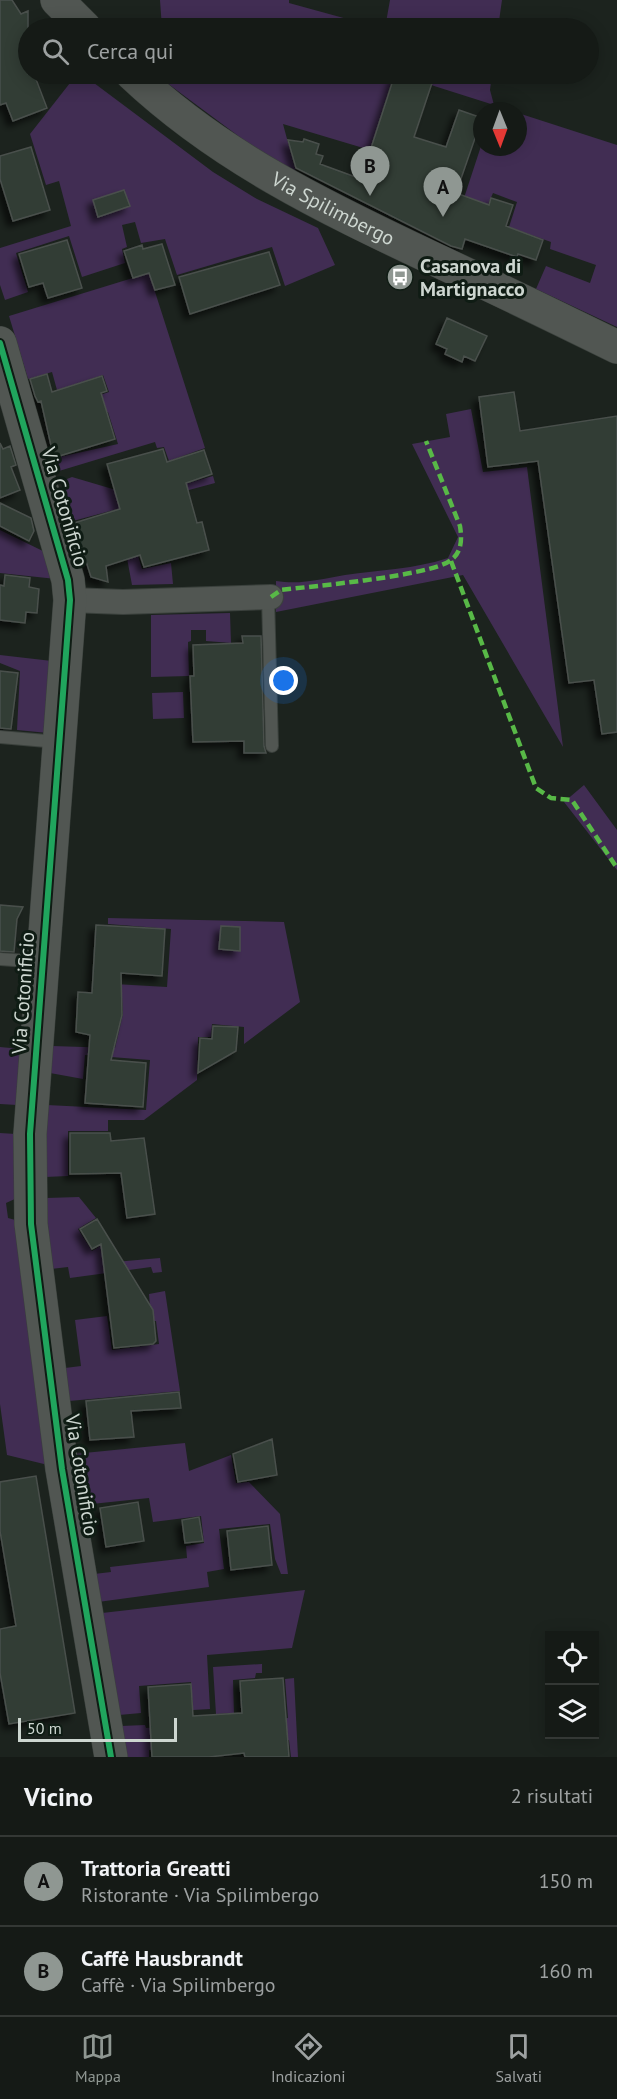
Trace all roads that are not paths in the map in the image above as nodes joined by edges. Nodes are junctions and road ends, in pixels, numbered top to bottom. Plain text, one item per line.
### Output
1 (57, 0) edge
2 (75, 18) edge
3 (144, 84) edge
4 (0, 343) edge
5 (617, 347) edge
6 (269, 597) joint
7 (70, 600) junction
8 (0, 737) edge
9 (59, 742) junction
10 (272, 747) dead end
11 (0, 959) edge
12 (41, 962) junction
13 (111, 1757) edge

1 - 2 street
3 - 5 street, Via Spilimbergo
4 - 7 street, Via Cotonificio
6 - 7 street
6 - 10 lane
7 - 9 street, Via Cotonificio
8 - 9 lane
9 - 12 street, Via Cotonificio
11 - 12 lane
12 - 13 street, Via Cotonificio

